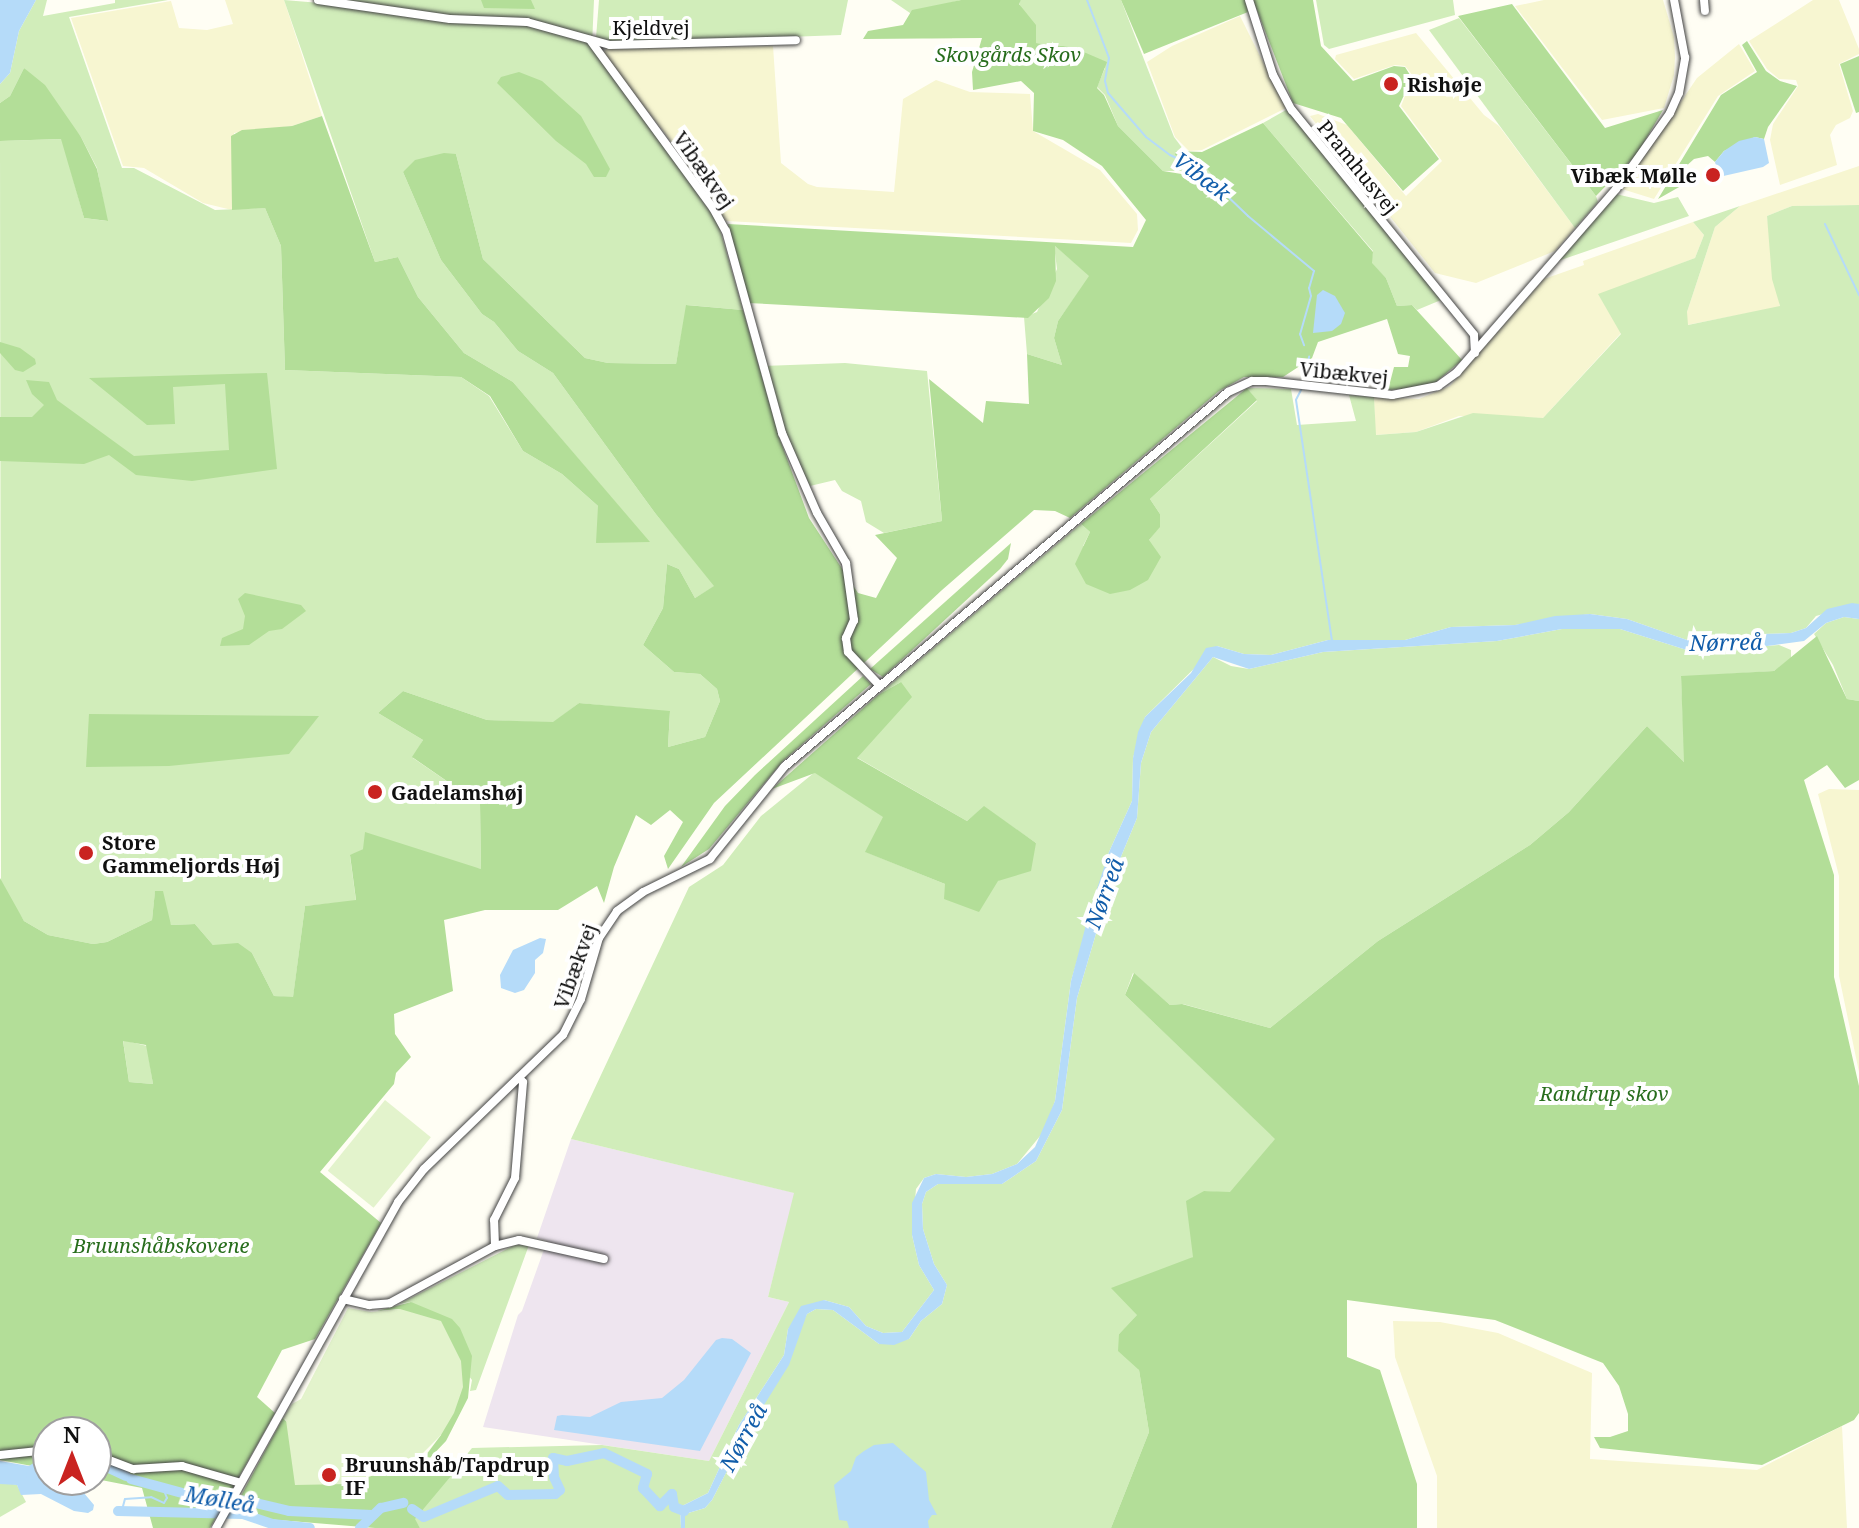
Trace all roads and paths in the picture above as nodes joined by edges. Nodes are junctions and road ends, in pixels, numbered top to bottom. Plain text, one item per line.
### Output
1 (318, 0) edge
2 (1249, 0) edge
3 (1674, 0) edge
4 (1704, 0) edge
5 (1705, 11) dead end
6 (590, 40) junction
7 (796, 40) dead end
8 (1474, 335) junction
9 (1490, 335) junction
10 (1475, 353) junction
11 (880, 686) junction
12 (519, 1078) junction
13 (495, 1246) junction
14 (604, 1259) dead end
15 (343, 1299) junction
16 (32, 1452) edge
17 (0, 1455) edge
18 (112, 1461) edge
19 (241, 1483) junction
20 (216, 1528) edge

1 - 6 street, Kjeldvej
2 - 8 street, Pramhusvej
3 - 9 street, Vibækvej
4 - 5 street
6 - 7 street, Kjeldvej
6 - 11 street, Vibækvej
8 - 9 street
8 - 10 street
9 - 10 street, Vibækvej
10 - 11 street, Vibækvej
11 - 12 street, Vibækvej
12 - 13 street
12 - 15 street, Vibækvej
13 - 14 street
13 - 15 street
15 - 19 street, Vibækvej
16 - 17 street
18 - 19 street
19 - 20 street, Vibækvej

